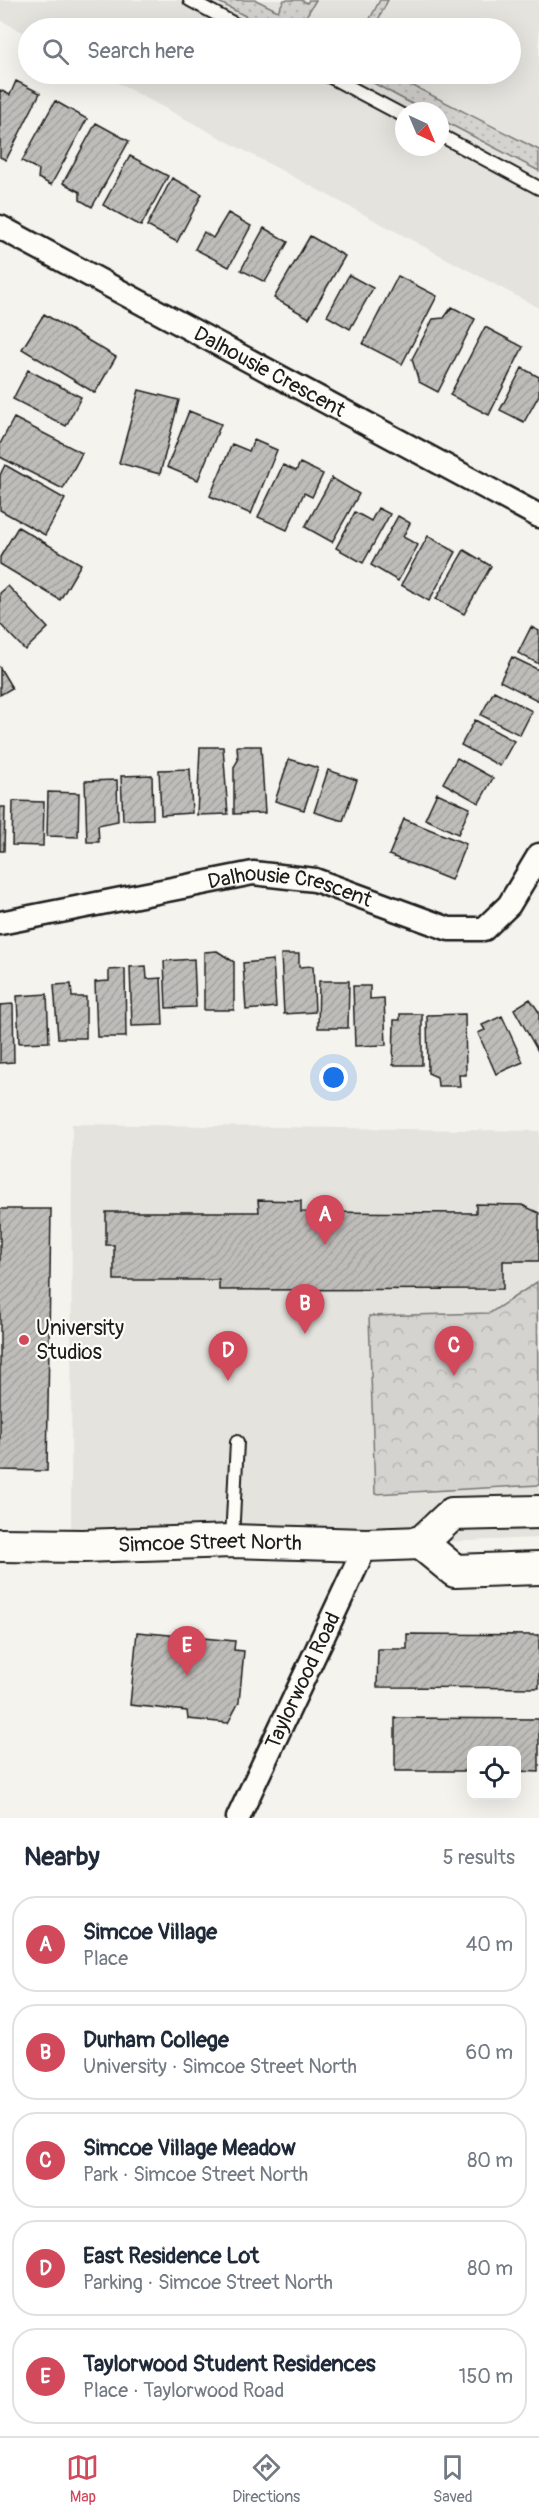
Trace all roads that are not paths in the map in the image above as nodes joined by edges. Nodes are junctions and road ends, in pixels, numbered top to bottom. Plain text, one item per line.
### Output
1 (190, 0) edge
2 (223, 18) edge
3 (344, 84) edge
4 (395, 111) edge
5 (449, 140) edge
6 (539, 188) edge
7 (1, 231) edge
8 (539, 516) edge
9 (539, 855) edge
10 (0, 923) edge
11 (237, 1442) dead end
12 (539, 1512) edge
13 (232, 1541) junction
14 (421, 1543) junction
15 (0, 1545) edge
16 (366, 1545) junction
17 (539, 1568) edge
18 (238, 1818) edge

1 - 2 lane
3 - 4 lane
5 - 6 lane
7 - 8 street, Dalhousie Crescent
9 - 10 street, Dalhousie Crescent
11 - 13 lane
12 - 14 main road
13 - 15 main road, Simcoe Street North
13 - 16 main road, Simcoe Street North
14 - 16 main road, Simcoe Street North
14 - 17 main road
16 - 18 street, Taylorwood Road

